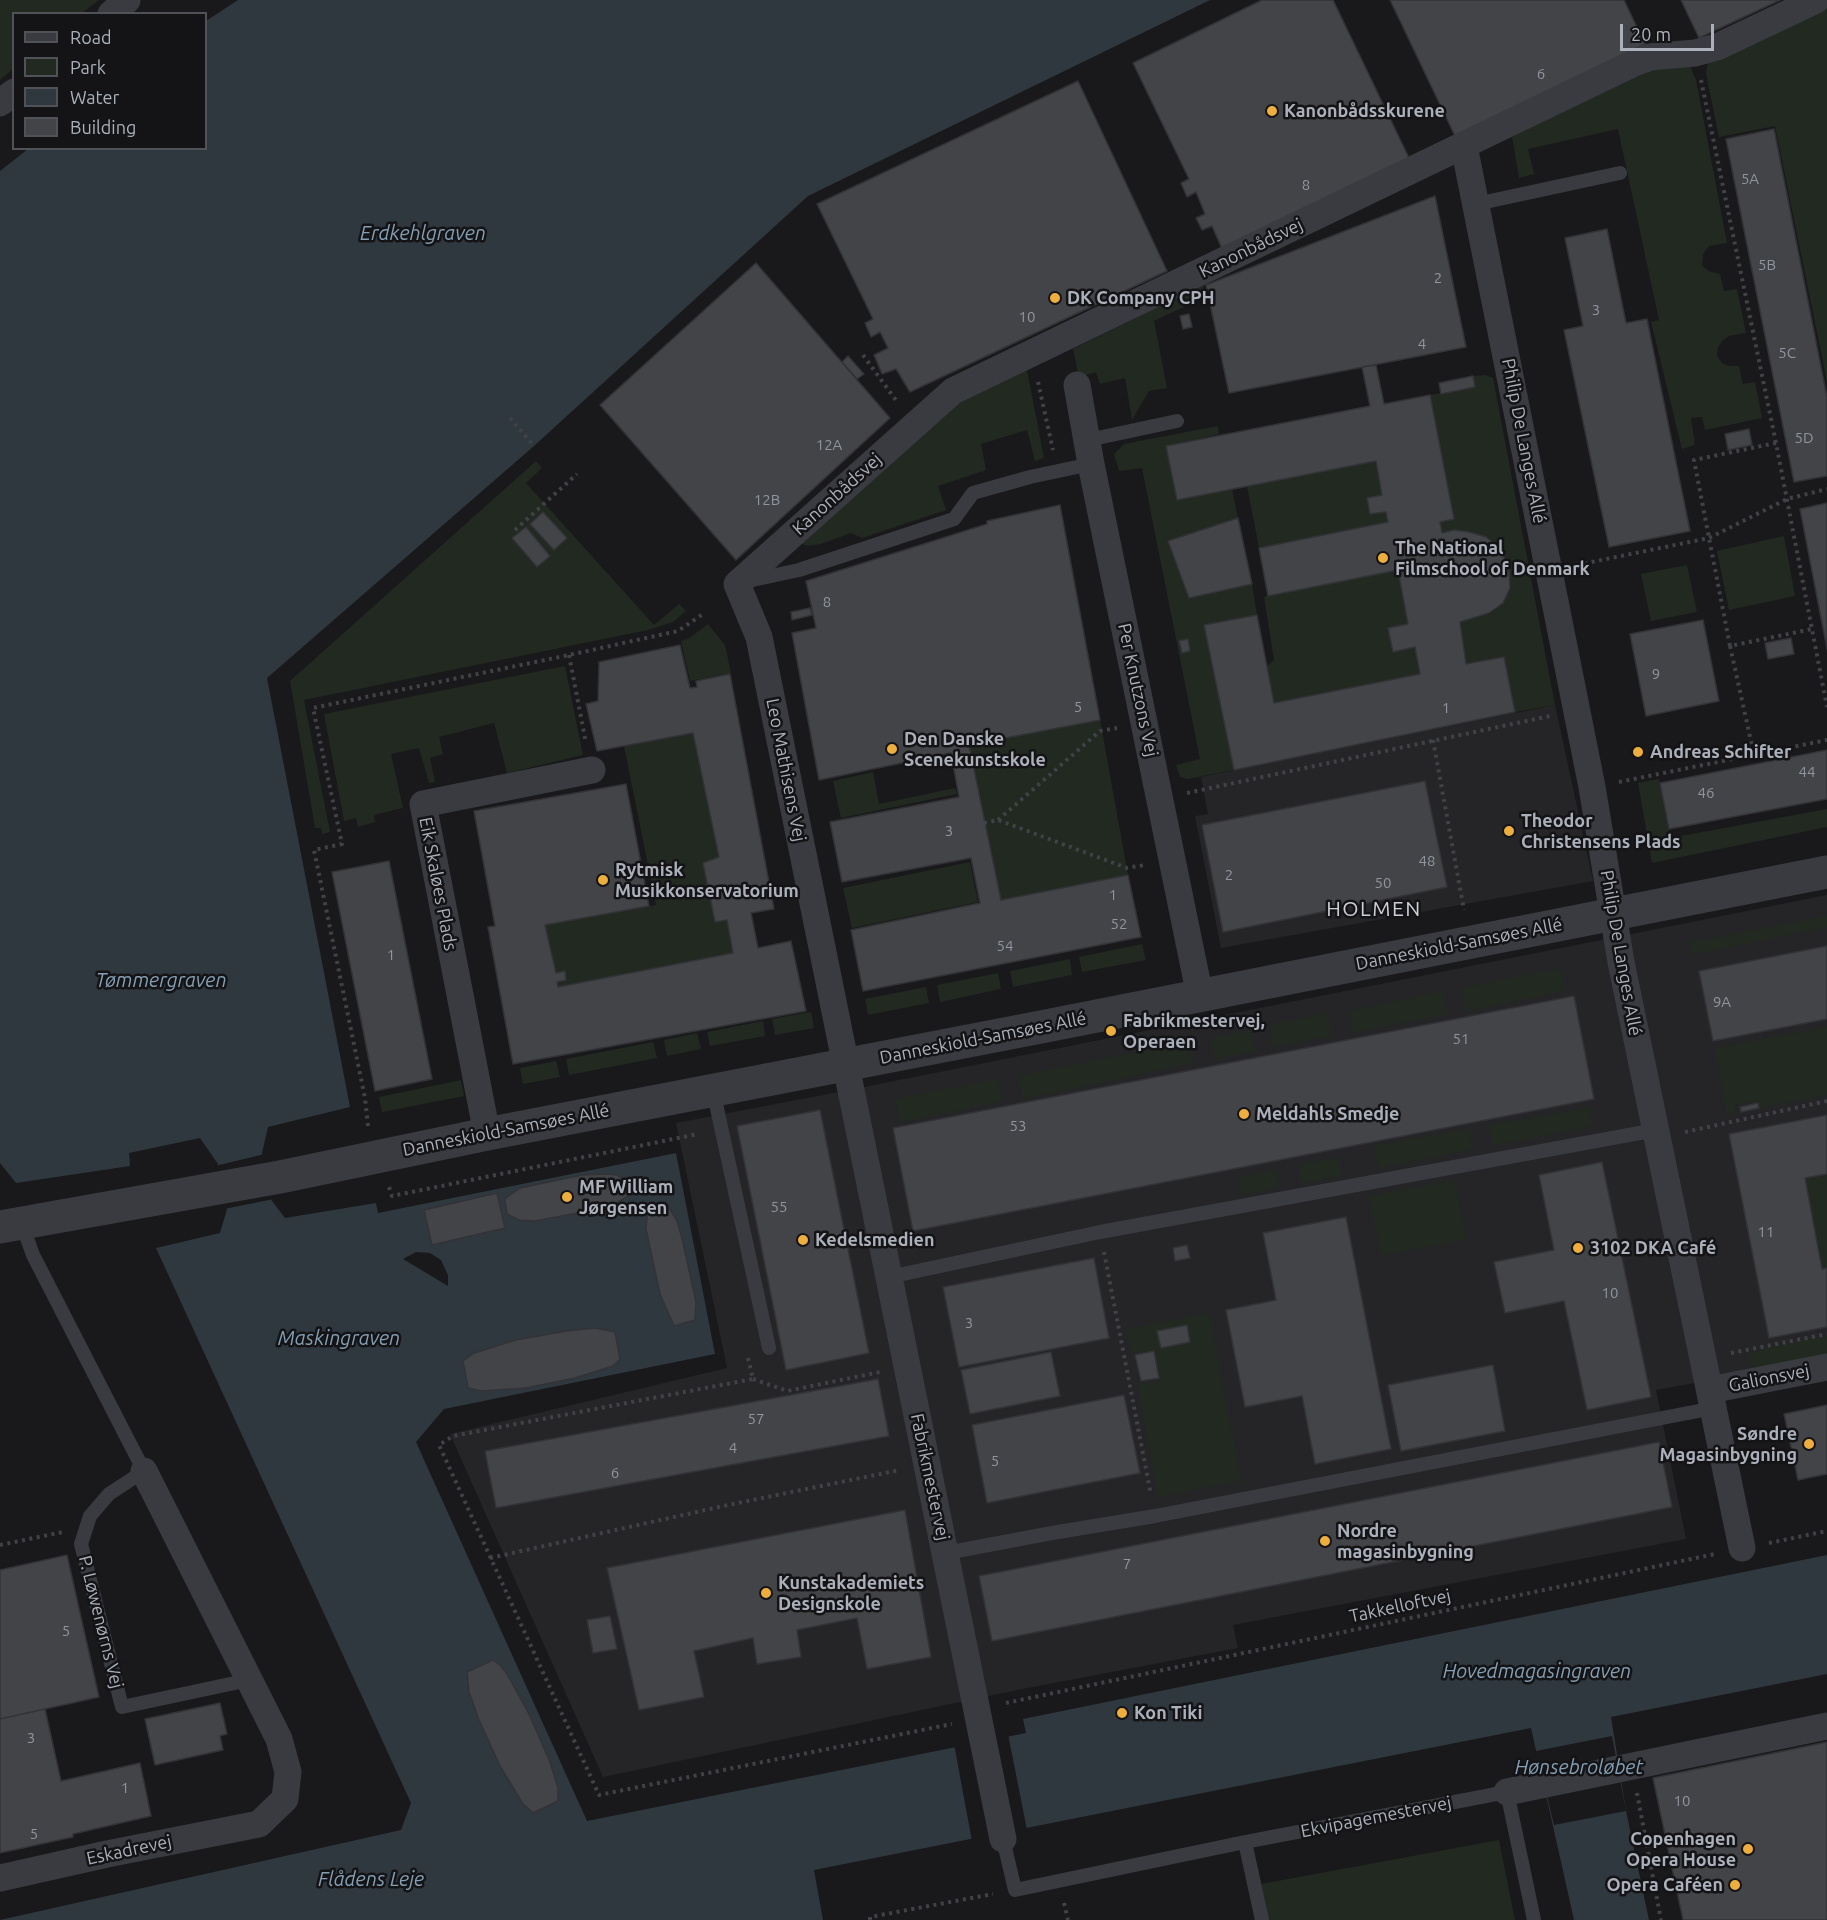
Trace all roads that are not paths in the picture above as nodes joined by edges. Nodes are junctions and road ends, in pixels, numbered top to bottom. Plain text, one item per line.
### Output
1 (127, 0) edge
2 (1816, 0) edge
3 (113, 12) edge
4 (12, 94) edge
5 (0, 103) edge
6 (1464, 146) junction
7 (1620, 173) dead end
8 (1476, 204) junction
9 (1077, 385) dead end
10 (1177, 421) dead end
11 (1090, 452) junction
12 (737, 584) junction
13 (592, 770) road end
14 (1827, 872) edge
15 (1613, 914) junction
16 (1200, 996) junction
17 (845, 1065) junction
18 (713, 1090) junction
19 (487, 1134) junction
20 (1657, 1134) junction
21 (11, 1226) edge
22 (889, 1277) junction
23 (769, 1348) dead end
24 (1827, 1367) edge
25 (1712, 1399) junction
26 (144, 1471) junction
27 (1742, 1548) road end
28 (946, 1553) junction
29 (249, 1680) junction
30 (1827, 1726) edge
31 (1515, 1790) junction
32 (1003, 1839) joint
33 (1245, 1842) junction
34 (0, 1878) edge
35 (1015, 1890) joint
36 (1262, 1920) edge
37 (1534, 1920) edge

1 - 3 street
2 - 6 street, Kanonbådsvej
4 - 5 street
6 - 8 street, Philip De Langes Allé
6 - 12 street, Kanonbådsvej
7 - 8 lane
8 - 15 street, Philip De Langes Allé
9 - 11 street, Per Knutzons Vej
10 - 11 lane
11 - 12 lane
11 - 16 street, Per Knutzons Vej
12 - 17 street, Leo Mathisens Vej
13 - 19 street, Eik Skaløes Plads
14 - 15 street, Danneskiold-Samsøes Allé
15 - 16 street, Danneskiold-Samsøes Allé
15 - 20 street, Philip De Langes Allé
16 - 17 street, Danneskiold-Samsøes Allé
17 - 18 street, Danneskiold-Samsøes Allé
17 - 22 street, Fabrikmestervej
18 - 19 street, Danneskiold-Samsøes Allé
18 - 23 lane
19 - 21 street, Danneskiold-Samsøes Allé
20 - 22 lane
20 - 25 street, Philip De Langes Allé
21 - 26 lane
22 - 28 street, Fabrikmestervej
24 - 25 street, Galionsvej
25 - 27 street, Philip De Langes Allé
25 - 28 lane
26 - 29 street
26 - 29 lane, P. Løwenørns Vej
28 - 32 street, Fabrikmestervej
29 - 34 street, Eskadrevej
30 - 31 street, Ekvipagemestervej
31 - 33 lane, Ekvipagemestervej
31 - 37 lane
32 - 35 lane, Fabrikmestervej
33 - 35 lane, Ekvipagemestervej
33 - 36 lane

